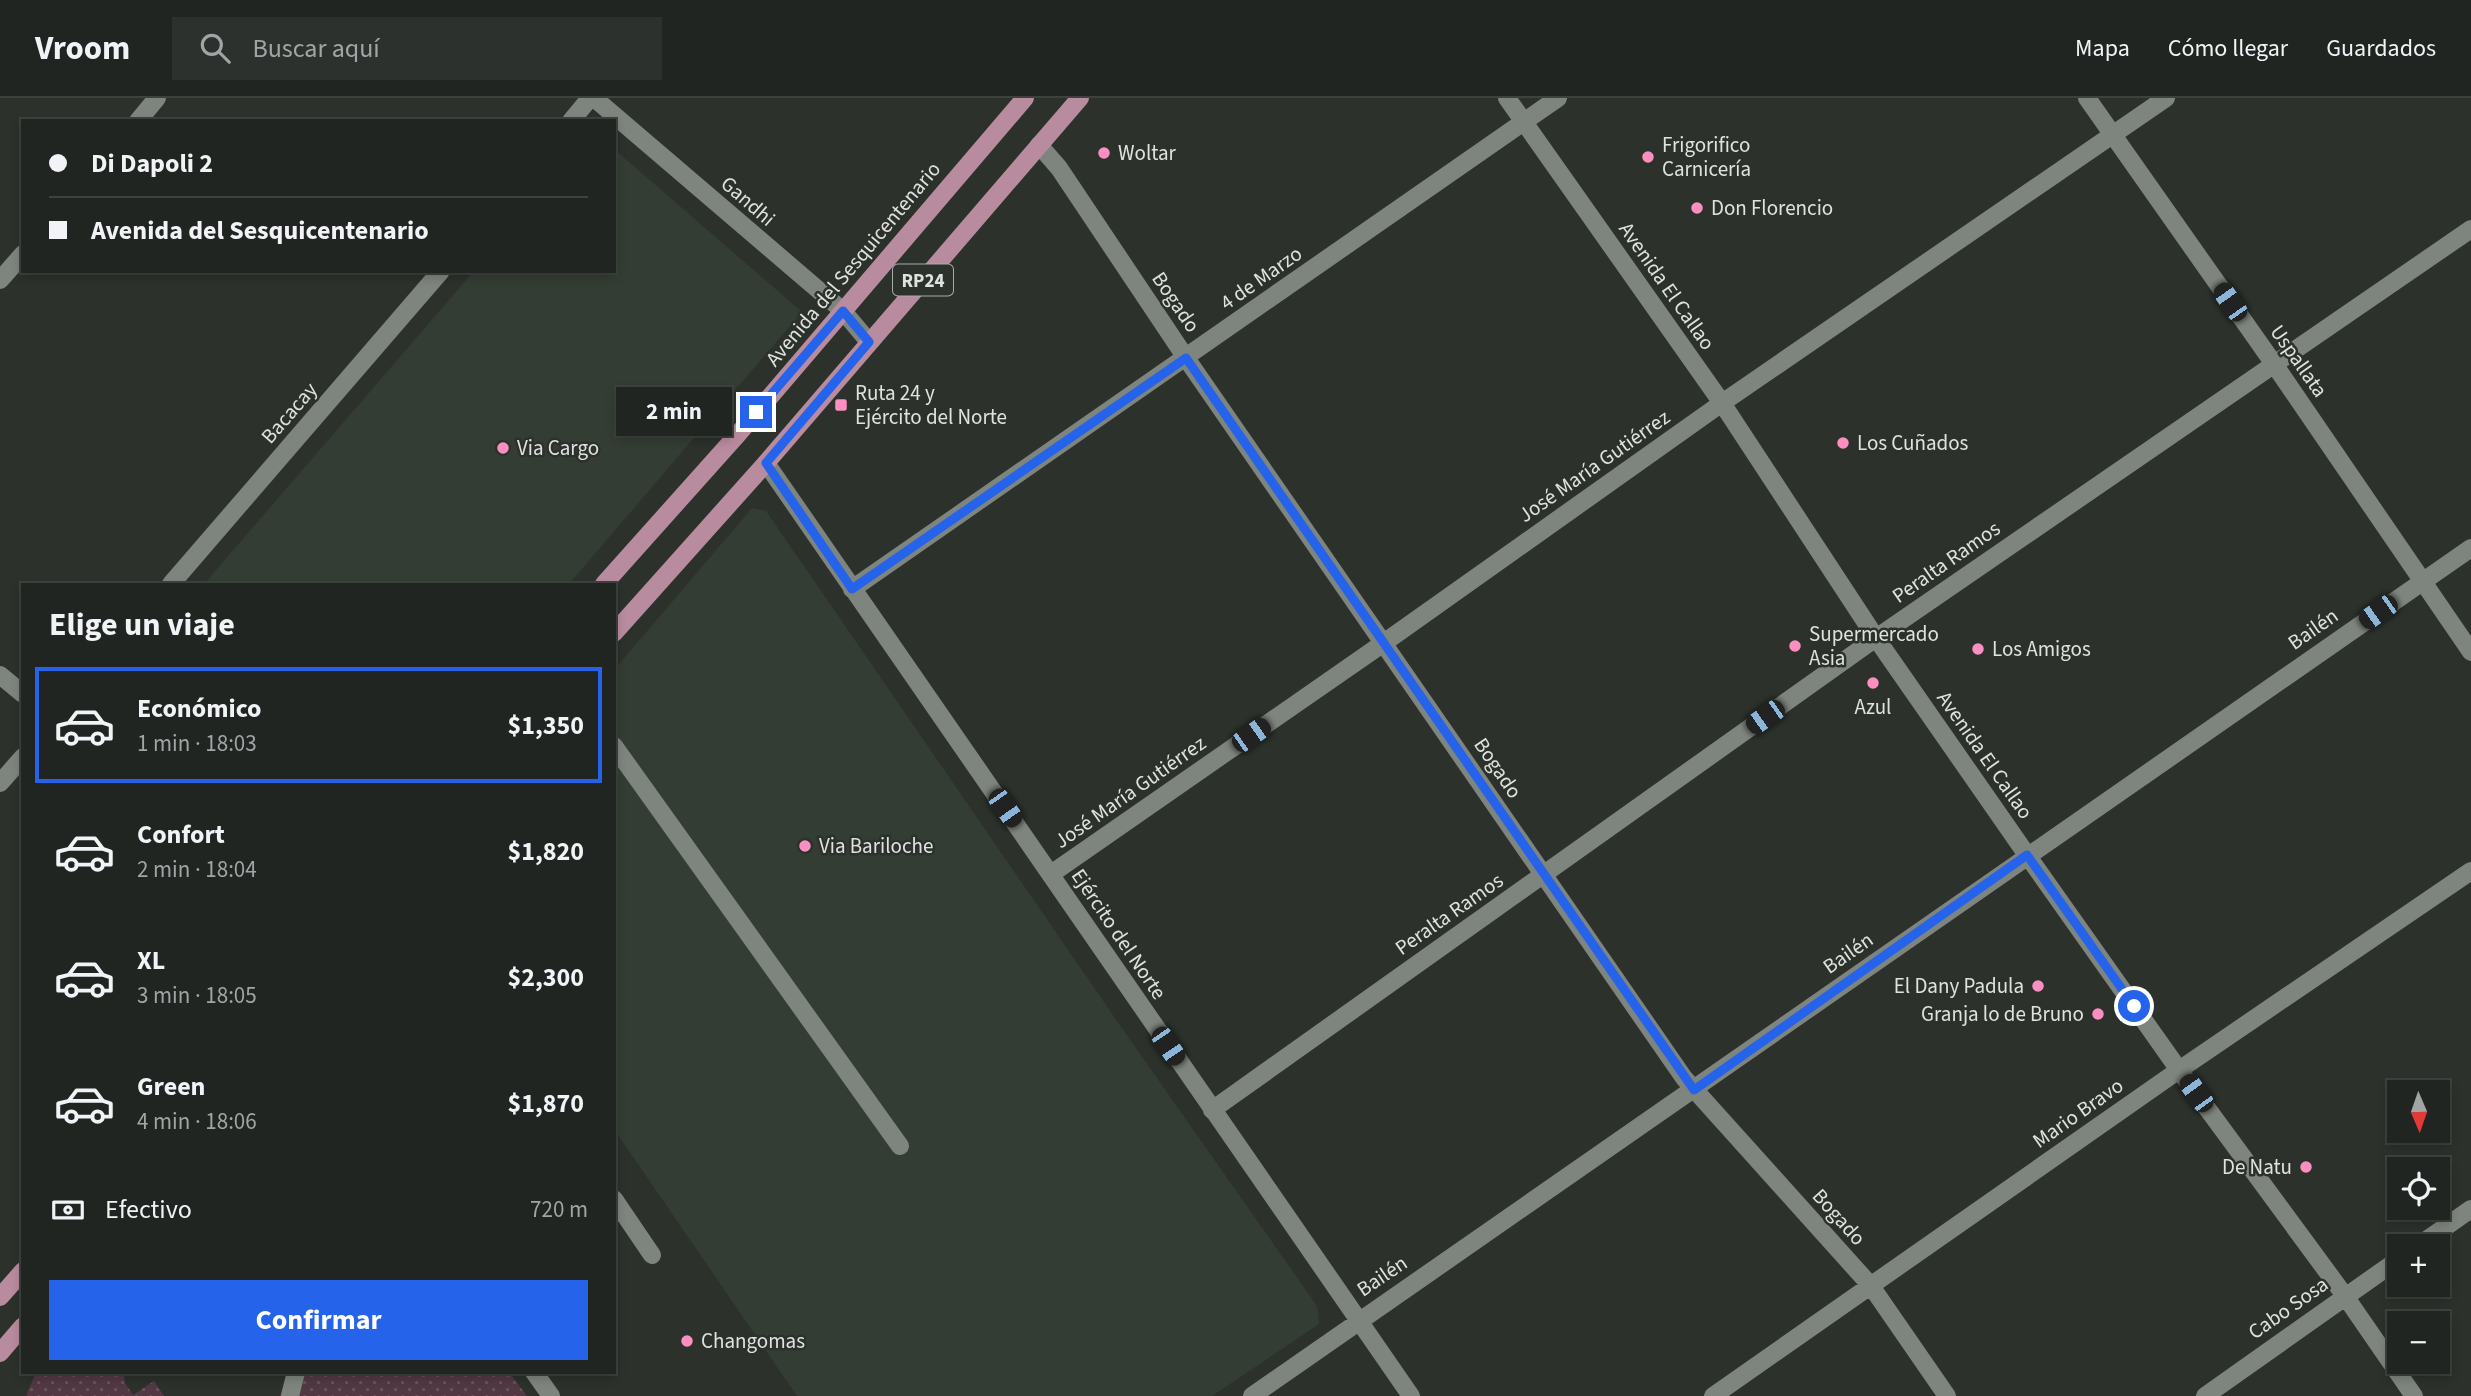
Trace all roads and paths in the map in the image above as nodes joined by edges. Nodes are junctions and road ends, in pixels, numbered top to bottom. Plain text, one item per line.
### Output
1 (157, 98) edge
2 (592, 98) edge
3 (1025, 98) edge
4 (1080, 98) edge
5 (1507, 98) edge
6 (1558, 98) edge
7 (2087, 98) edge
8 (2166, 98) edge
9 (140, 119) edge
10 (573, 119) edge
11 (1524, 121) junction
12 (2113, 135) junction
13 (1040, 145) junction
14 (2471, 229) edge
15 (21, 256) edge
16 (439, 273) edge
17 (0, 280) edge
18 (843, 311) junction
19 (869, 342) junction
20 (1186, 358) junction
21 (2274, 364) junction
22 (1722, 403) junction
23 (766, 463) junction
24 (2471, 548) edge
25 (2422, 582) junction
26 (172, 583) edge
27 (605, 583) edge
28 (852, 589) junction
29 (616, 631) edge
30 (1876, 638) junction
31 (1385, 642) junction
32 (2471, 652) edge
33 (0, 675) edge
34 (21, 692) edge
35 (616, 749) edge
36 (21, 759) edge
37 (0, 783) edge
38 (2027, 855) junction
39 (2471, 871) edge
40 (1051, 874) junction
41 (1543, 875) junction
42 (2179, 1070) junction
43 (1694, 1090) junction
44 (1212, 1111) junction
45 (900, 1146) dead end
46 (616, 1202) edge
47 (2471, 1209) edge
48 (2435, 1234) edge
49 (652, 1255) dead end
50 (2387, 1267) edge
51 (21, 1273) edge
52 (1871, 1286) junction
53 (2345, 1296) junction
54 (0, 1297) edge
55 (1359, 1320) junction
56 (21, 1328) edge
57 (1, 1353) edge
58 (296, 1374) edge
59 (535, 1374) edge
60 (290, 1396) edge
61 (551, 1396) edge
62 (1251, 1396) edge
63 (1411, 1396) edge
64 (1713, 1396) edge
65 (1947, 1396) edge
66 (2204, 1396) edge
67 (2414, 1396) edge

1 - 9 street
2 - 10 street
2 - 18 street, Gandhi
3 - 18 main road, Avenida del Sesquicentenario / RP24
4 - 13 main road, RP24
5 - 11 street, Avenida El Callao
6 - 11 street, 4 de Marzo
7 - 12 street, Uspallata
8 - 12 street, José María Gutiérrez
11 - 20 street, 4 de Marzo
11 - 22 street, Avenida El Callao
12 - 21 street, Uspallata
12 - 22 street, José María Gutiérrez
13 - 19 main road, RP24
13 - 20 street, Bogado
14 - 21 street, Peralta Ramos
15 - 17 street
16 - 26 street, Bacacay
18 - 19 street, Gandhi
18 - 27 main road, Avenida del Sesquicentenario / RP24
19 - 23 main road, RP24
20 - 28 street, 4 de Marzo
20 - 31 street, Bogado
21 - 25 street, Uspallata
21 - 30 street, Peralta Ramos
22 - 30 street, Avenida El Callao
22 - 31 street, José María Gutiérrez
23 - 28 street, Ejército del Norte
23 - 29 main road, RP24
24 - 25 street, Bailén
25 - 32 street, Uspallata
25 - 38 street, Bailén
28 - 40 street, Ejército del Norte
30 - 38 street, Avenida El Callao
30 - 41 street, Peralta Ramos
31 - 40 street, José María Gutiérrez
31 - 41 street, Bogado
33 - 34 street
35 - 45 street
36 - 37 street
38 - 42 street, Avenida El Callao
38 - 43 street, Bailén
39 - 42 street, Mario Bravo
40 - 44 street, Ejército del Norte
41 - 43 street, Bogado
41 - 44 street, Peralta Ramos
42 - 52 street, Mario Bravo
42 - 53 street, Avenida El Callao
43 - 52 street, Bogado
43 - 55 street, Bailén
44 - 55 street, Ejército del Norte
46 - 49 street
47 - 48 street
50 - 53 street, Cabo Sosa
51 - 54 main road
52 - 64 street, Mario Bravo
52 - 65 street, Bogado
53 - 66 street, Cabo Sosa
53 - 67 street, Avenida El Callao
55 - 62 street, Bailén
55 - 63 street, Ejército del Norte
56 - 57 main road
58 - 60 street
59 - 61 street

